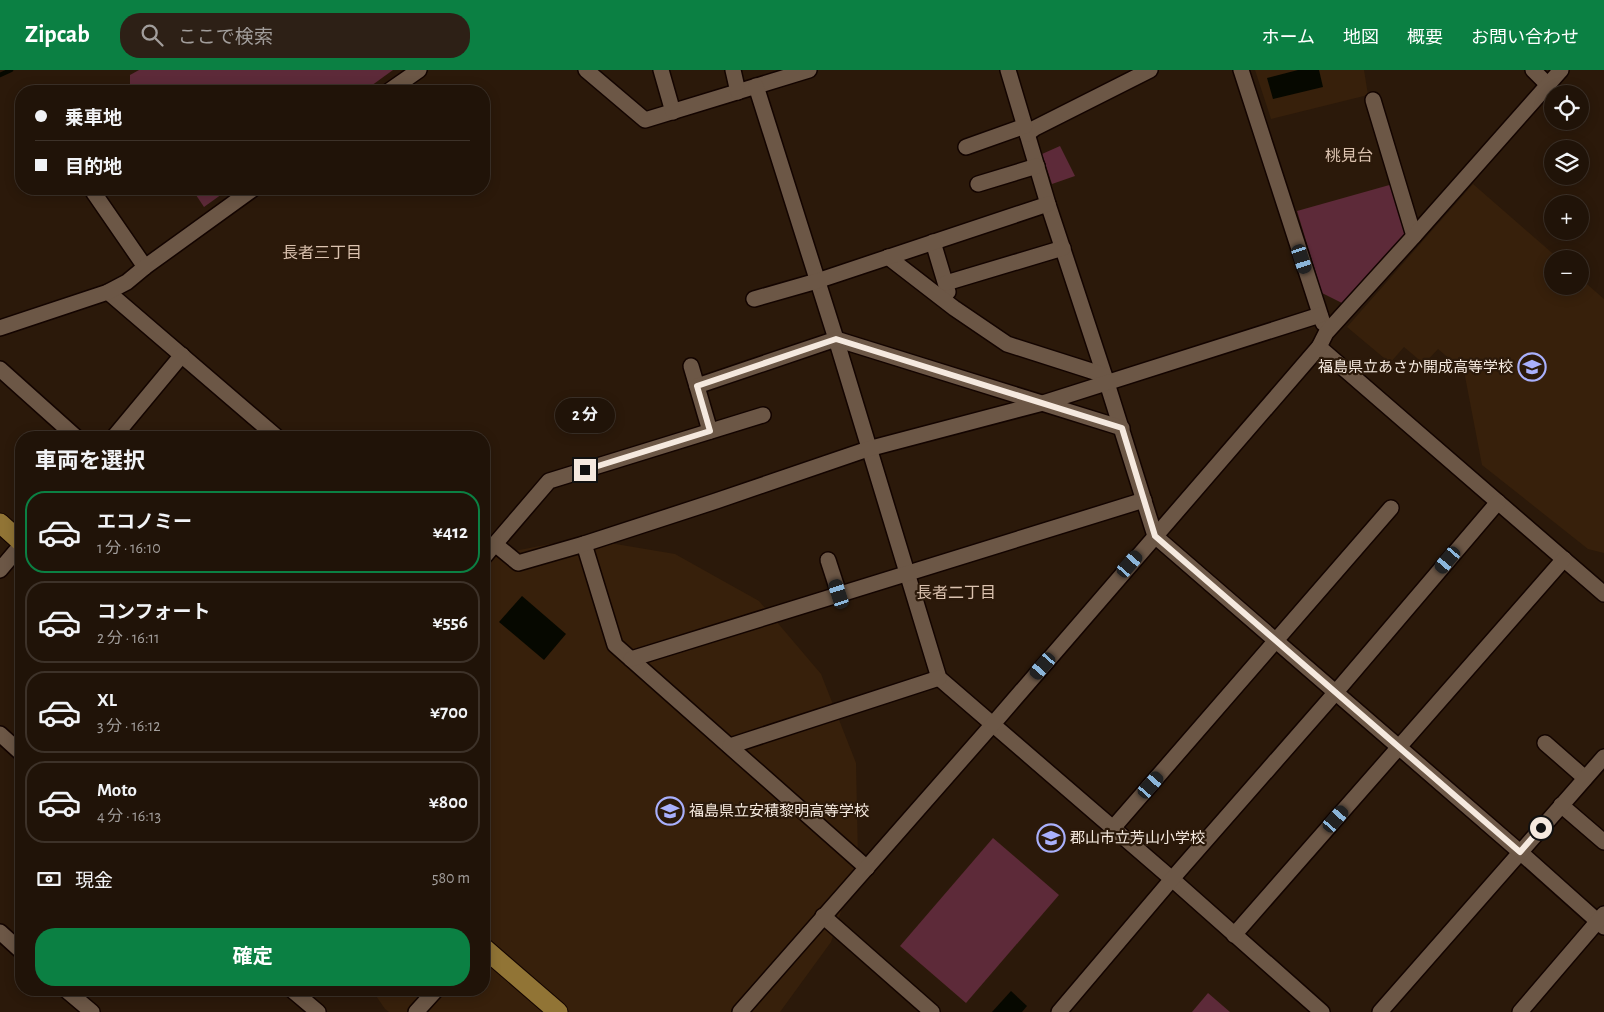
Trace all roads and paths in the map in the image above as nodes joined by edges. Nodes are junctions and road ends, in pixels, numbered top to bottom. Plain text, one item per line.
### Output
1 (418, 70) edge
2 (586, 70) edge
3 (660, 70) edge
4 (732, 70) edge
5 (809, 70) edge
6 (1008, 70) edge
7 (1150, 70) edge
8 (1242, 70) edge
9 (1533, 70) edge
10 (1560, 70) edge
11 (397, 85) edge
12 (1548, 85) joint
13 (756, 86) junction
14 (1544, 90) edge
15 (738, 92) junction
16 (1372, 100) dead end
17 (673, 112) junction
18 (1026, 130) junction
19 (966, 147) dead end
20 (1037, 166) junction
21 (978, 184) dead end
22 (95, 195) edge
23 (245, 195) edge
24 (1048, 204) junction
25 (1414, 236) junction
26 (933, 242) junction
27 (1063, 248) junction
28 (888, 257) junction
29 (145, 267) junction
30 (817, 281) junction
31 (946, 284) junction
32 (108, 292) junction
33 (754, 299) dead end
34 (954, 308) junction
35 (1320, 315) junction
36 (0, 328) edge
37 (1326, 333) junction
38 (836, 339) junction
39 (1319, 347) junction
40 (182, 355) junction
41 (691, 366) dead end
42 (0, 369) edge
43 (1106, 379) junction
44 (697, 386) junction
45 (1043, 403) junction
46 (763, 415) dead end
47 (1122, 428) junction
48 (69, 431) edge
49 (118, 431) edge
50 (270, 431) edge
51 (710, 431) junction
52 (868, 450) junction
53 (1144, 500) junction
54 (1498, 502) junction
55 (1391, 508) dead end
56 (0, 523) edge
57 (1155, 536) junction
58 (15, 538) edge
59 (495, 544) junction
60 (584, 544) junction
61 (490, 550) edge
62 (15, 551) edge
63 (1564, 559) junction
64 (828, 560) dead end
65 (0, 570) edge
66 (906, 573) junction
67 (839, 594) junction
68 (1604, 594) edge
69 (1276, 641) junction
70 (631, 659) junction
71 (939, 678) junction
72 (1336, 692) junction
73 (993, 724) junction
74 (0, 734) edge
75 (1546, 743) dead end
76 (730, 746) junction
77 (1399, 747) junction
78 (15, 748) edge
79 (1604, 757) edge
80 (1585, 778) junction
81 (1561, 805) junction
82 (1113, 828) junction
83 (1604, 842) edge
84 (1520, 852) junction
85 (867, 868) junction
86 (1172, 879) junction
87 (823, 916) junction
88 (1602, 921) edge
89 (0, 932) edge
90 (1234, 935) junction
91 (15, 945) edge
92 (490, 953) edge
93 (73, 996) edge
94 (299, 996) edge
95 (431, 996) edge
96 (92, 1012) edge
97 (318, 1012) edge
98 (416, 1012) edge
99 (558, 1012) edge
100 (740, 1012) edge
101 (932, 1012) edge
102 (1059, 1012) edge
103 (1322, 1012) edge
104 (1380, 1012) edge
105 (1520, 1012) edge

1 - 11 street
2 - 17 street
3 - 17 street
4 - 15 street
5 - 13 street
6 - 18 street
7 - 18 street
8 - 35 street
9 - 12 street
10 - 12 street
13 - 15 street
13 - 30 street
14 - 25 street
15 - 17 street
16 - 25 street
18 - 19 street
18 - 20 street
20 - 21 street
20 - 24 street
22 - 29 street
23 - 29 street
24 - 26 street
24 - 27 street
25 - 37 street
26 - 28 street
26 - 31 street
27 - 31 street
27 - 43 street
28 - 30 street
28 - 34 street
29 - 32 street
30 - 33 street
30 - 38 street
31 - 34 street
32 - 36 street
32 - 40 street
34 - 43 street
35 - 37 street
35 - 43 street
37 - 39 street
38 - 44 street
38 - 45 street
38 - 52 street
39 - 54 street
39 - 57 street
40 - 49 street
40 - 50 street
41 - 44 street
42 - 48 street
43 - 45 street
43 - 47 street
44 - 51 street
45 - 47 street
45 - 52 street
46 - 51 street
47 - 53 street
51 - 59 street
52 - 60 street
52 - 66 street
53 - 57 street
53 - 66 street
54 - 63 street
54 - 72 street
55 - 69 street
56 - 58 main road
57 - 69 street
57 - 73 street
59 - 60 street
59 - 61 street
60 - 70 street
62 - 65 street
63 - 68 street
63 - 77 street
64 - 67 street
66 - 67 street
66 - 71 street
67 - 70 street
69 - 72 street
69 - 82 street
70 - 76 street
71 - 73 street
71 - 76 street
72 - 77 street
72 - 86 street
73 - 82 street
73 - 85 street
74 - 78 street
75 - 80 street
76 - 85 street
77 - 84 street
77 - 90 street
79 - 80 street
80 - 81 street
81 - 83 street
81 - 84 street
82 - 86 street
84 - 88 street
84 - 104 street
85 - 87 street
86 - 90 street
86 - 102 street
87 - 100 street
87 - 101 street
88 - 105 street
89 - 91 street
90 - 103 street
92 - 99 main road
93 - 96 street
94 - 97 street
95 - 98 street

